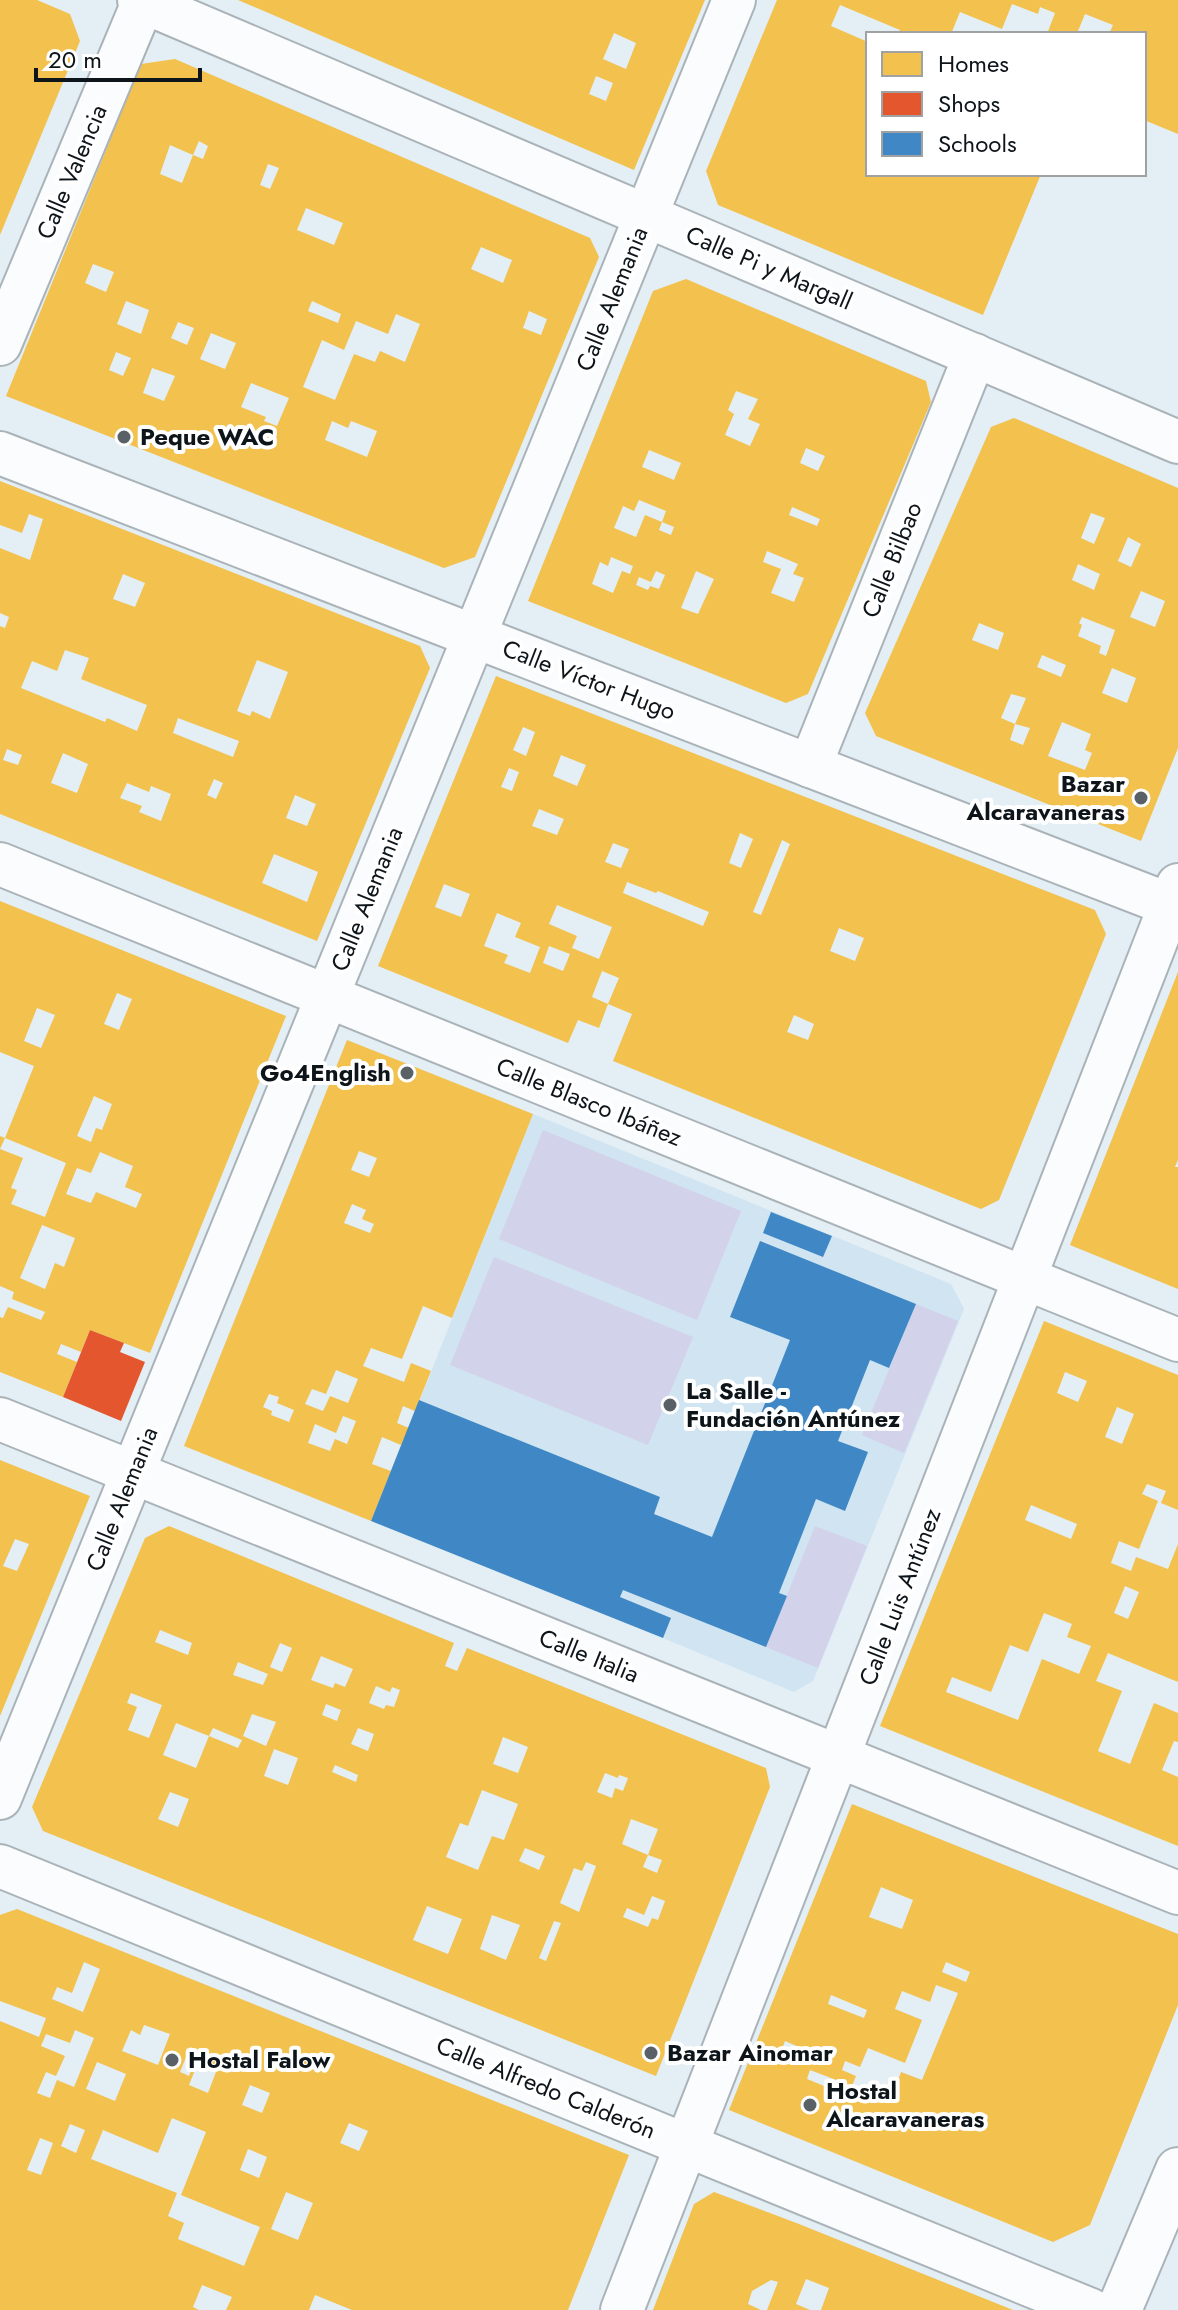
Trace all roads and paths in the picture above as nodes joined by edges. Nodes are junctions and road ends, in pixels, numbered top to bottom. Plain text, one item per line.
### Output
1 (734, 0) edge
2 (142, 1) edge
3 (646, 216) junction
4 (0, 344) edge
5 (975, 355) junction
6 (1178, 442) edge
7 (0, 453) edge
8 (474, 636) junction
9 (810, 766) junction
10 (0, 864) edge
11 (1175, 899) edge
12 (327, 996) junction
13 (1024, 1279) junction
14 (1178, 1340) edge
15 (0, 1419) edge
16 (133, 1473) junction
17 (838, 1756) junction
18 (0, 1798) edge
19 (0, 1866) edge
20 (1178, 1893) edge
21 (686, 2145) junction
22 (1178, 2170) edge
23 (622, 2310) edge
24 (1091, 2310) edge
25 (1119, 2310) edge

1 - 3 street, Calle Alemania
2 - 3 street, Calle Pi y Margall
2 - 4 street, Calle Valencia
3 - 5 street, Calle Pi y Margall
3 - 8 street, Calle Alemania
5 - 6 street, Calle Pi y Margall
5 - 9 street, Calle Bilbao
7 - 8 street, Calle Víctor Hugo
8 - 9 street, Calle Víctor Hugo
8 - 12 street, Calle Alemania
9 - 11 street, Calle Víctor Hugo
10 - 12 street, Calle Blasco Ibáñez
11 - 13 street, Calle Luis Antúnez
12 - 13 street, Calle Blasco Ibáñez
12 - 16 street, Calle Alemania
13 - 14 street, Calle Blasco Ibáñez
13 - 17 street, Calle Luis Antúnez
15 - 16 street, Calle Italia
16 - 17 street, Calle Italia
16 - 18 street, Calle Alemania
17 - 20 street, Calle Italia
17 - 21 street, Calle Luis Antúnez
19 - 21 street, Calle Alfredo Calderón
21 - 23 street, Calle Luis Antúnez
21 - 24 street, Calle Alfredo Calderón
22 - 25 street

